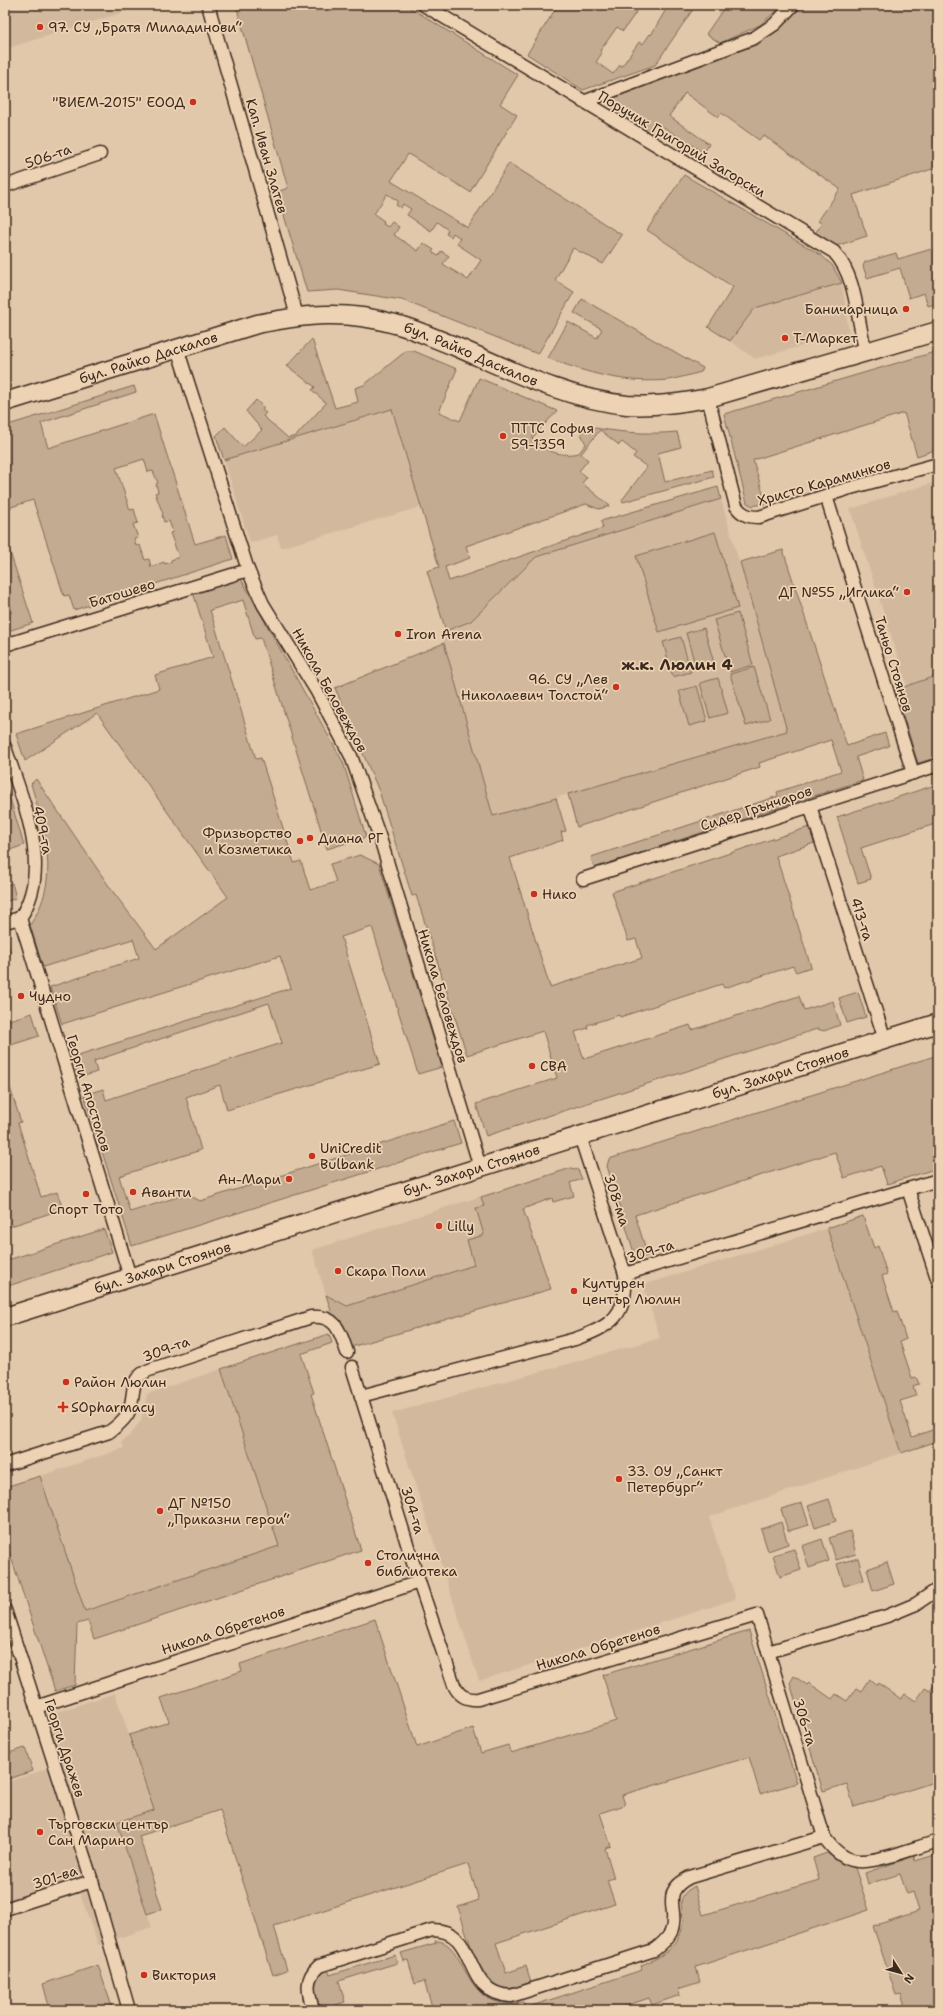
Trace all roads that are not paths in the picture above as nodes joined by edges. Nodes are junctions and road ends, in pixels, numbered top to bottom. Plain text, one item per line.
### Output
1 (208, 5) edge
2 (424, 5) edge
3 (793, 5) edge
4 (583, 102) junction
5 (100, 154) dead end
6 (5, 186) edge
7 (297, 316) junction
8 (938, 331) edge
9 (177, 348) junction
10 (866, 352) junction
11 (708, 398) junction
12 (5, 402) edge
13 (938, 464) edge
14 (826, 496) junction
15 (248, 570) junction
16 (5, 645) edge
17 (5, 747) edge
18 (938, 765) edge
19 (912, 773) junction
20 (810, 806) junction
21 (583, 879) dead end
22 (20, 918) junction
23 (5, 922) edge
24 (938, 1023) edge
25 (885, 1040) junction
26 (580, 1136) junction
27 (480, 1167) junction
28 (938, 1180) edge
29 (908, 1189) junction
30 (625, 1274) junction
31 (130, 1277) junction
32 (938, 1281) edge
33 (5, 1317) edge
34 (347, 1352) dead end
35 (352, 1367) dead end
36 (361, 1396) junction
37 (5, 1465) edge
38 (419, 1582) junction
39 (938, 1589) edge
40 (5, 1610) edge
41 (757, 1615) joint
42 (768, 1652) junction
43 (454, 1685) joint
44 (36, 1707) junction
45 (824, 1837) junction
46 (938, 1841) edge
47 (92, 1881) junction
48 (5, 1909) edge
49 (129, 2010) edge
50 (313, 2010) edge

1 - 7 street, Кап. Иван Златев
2 - 4 street, Поручик Григорий Загорски
3 - 4 street
4 - 10 street, Поручик Григорий Загорски
5 - 6 street, 506-та
7 - 9 street, бул. Райко Даскалов
7 - 11 street, бул. Райко Даскалов
8 - 10 street, бул. Райко Даскалов
9 - 12 street, бул. Райко Даскалов
9 - 15 street, Никола Беловеждов
10 - 11 street, бул. Райко Даскалов
11 - 14 street, Христо Караминков
13 - 14 street, Христо Караминков
14 - 19 street, Таньо Стоянов
15 - 16 street, Батошево
15 - 27 street, Никола Беловеждов
17 - 22 street, 409-та
18 - 19 street, Сидер Грънчаров
19 - 20 street, Сидер Грънчаров
20 - 21 street, Сидер Грънчаров
20 - 25 street, 413-та
22 - 23 street
22 - 31 street, Георги Апостолов
24 - 25 street, бул. Захари Стоянов
25 - 26 street, бул. Захари Стоянов
26 - 27 street, бул. Захари Стоянов
26 - 30 street, 308-ма
27 - 31 street, бул. Захари Стоянов
28 - 29 street, 309-та
29 - 30 street, 309-та
29 - 32 street
30 - 36 street, 309-та
31 - 33 street, бул. Захари Стоянов
34 - 37 street, 309-та
35 - 36 street, 304-та
36 - 38 street, 304-та
38 - 43 street, 304-та
38 - 44 street, Никола Обретенов
39 - 42 street
40 - 44 street, Георги Дражев
41 - 42 street, 306-та
41 - 43 street, Никола Обретенов
42 - 45 street, 306-та
44 - 47 street, Георги Дражев
45 - 46 street
45 - 50 street
47 - 48 street, 301-ва
47 - 49 street, Георги Дражев

